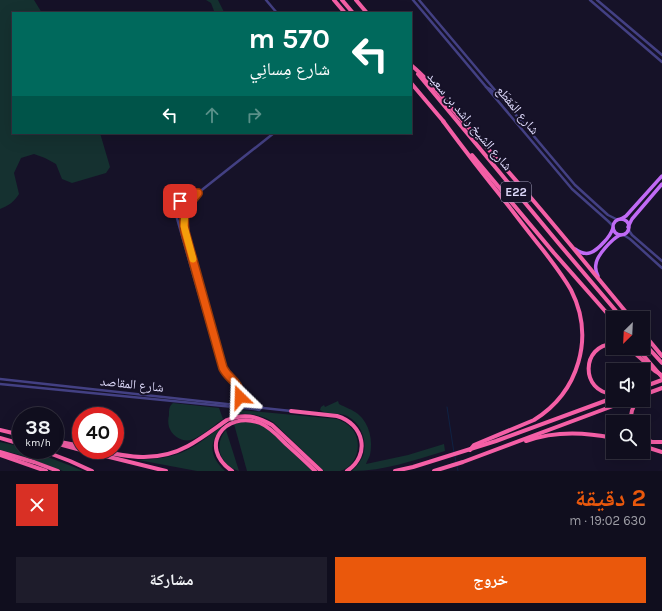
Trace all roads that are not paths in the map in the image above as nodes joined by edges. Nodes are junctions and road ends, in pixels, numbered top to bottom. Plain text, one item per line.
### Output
1 (266, 0) edge
2 (334, 0) edge
3 (342, 0) edge
4 (356, 0) edge
5 (413, 0) edge
6 (419, 0) edge
7 (590, 0) edge
8 (597, 0) edge
9 (277, 12) edge
10 (344, 12) edge
11 (352, 12) edge
12 (366, 12) edge
13 (612, 13) junction
14 (609, 16) junction
15 (433, 24) junction
16 (457, 45) junction
17 (662, 55) edge
18 (662, 62) edge
19 (412, 66) edge
20 (412, 66) edge
21 (412, 84) edge
22 (486, 87) junction
23 (412, 89) edge
24 (496, 92) junction
25 (438, 115) junction
26 (443, 121) junction
27 (273, 134) edge
28 (662, 176) edge
29 (662, 184) edge
30 (198, 193) junction
31 (178, 201) junction
32 (620, 220) junction
33 (613, 227) junction
34 (628, 228) junction
35 (185, 232) junction
36 (621, 234) junction
37 (562, 236) junction
38 (662, 261) edge
39 (662, 268) edge
40 (198, 287) junction
41 (609, 292) junction
42 (616, 311) edge
43 (624, 311) edge
44 (606, 312) edge
45 (210, 329) junction
46 (650, 341) edge
47 (606, 346) edge
48 (650, 350) edge
49 (637, 355) edge
50 (643, 355) edge
51 (662, 356) edge
52 (662, 363) edge
53 (661, 376) edge
54 (0, 379) edge
55 (662, 380) edge
56 (0, 384) edge
57 (650, 384) edge
58 (662, 388) edge
59 (606, 392) edge
60 (650, 393) edge
61 (606, 401) edge
62 (207, 403) junction
63 (236, 406) junction
64 (239, 406) junction
65 (610, 407) edge
66 (291, 411) joint
67 (234, 420) junction
68 (224, 425) junction
69 (0, 430) edge
70 (12, 433) edge
71 (606, 437) edge
72 (0, 438) edge
73 (12, 441) edge
74 (650, 441) edge
75 (662, 442) edge
76 (650, 448) edge
77 (470, 450) junction
78 (662, 452) edge
79 (0, 454) edge
80 (484, 454) junction
81 (124, 456) edge
82 (64, 459) edge
83 (117, 459) edge
84 (46, 471) edge
85 (58, 471) edge
86 (92, 471) edge
87 (166, 471) edge
88 (232, 471) edge
89 (315, 471) edge
90 (321, 471) edge
91 (347, 471) edge
92 (395, 471) edge
93 (434, 471) edge

1 - 9 street
2 - 10 highway
3 - 11 highway
4 - 12 highway
5 - 15 street, شارع المَقطَع
6 - 16 street, شارع المَقطَع
7 - 14 street
8 - 13 street
13 - 14 street
13 - 17 street
14 - 18 street
15 - 16 street
15 - 22 street, شارع المَقطَع
16 - 24 street, شارع المَقطَع
19 - 37 highway
20 - 42 highway, شارع الشيخ راشد بن سعيد / E22
21 - 25 highway, شارع الشيخ راشد بن سعيد / E22
22 - 24 street
22 - 33 street, شارع المَقطَع
23 - 25 highway
24 - 32 street, شارع المَقطَع
25 - 26 highway, شارع الشيخ راشد بن سعيد / E22
26 - 44 highway, شارع الشيخ راشد بن سعيد / E22
26 - 77 highway
27 - 30 street
28 - 32 main road
29 - 34 main road
30 - 31 street
30 - 35 street
31 - 35 street
31 - 40 street
32 - 33 main road
32 - 34 main road
33 - 36 main road
33 - 37 main road
34 - 36 main road
34 - 38 street
35 - 40 street
36 - 39 street
36 - 41 main road
37 - 41 highway
40 - 45 street
41 - 43 highway
45 - 63 street
45 - 64 street
46 - 51 highway
47 - 59 highway
48 - 52 highway
49 - 53 highway
50 - 53 highway
54 - 62 street, شارع المقاصد
55 - 57 highway
56 - 62 street, شارع المقاصد
58 - 60 highway
61 - 77 highway
62 - 63 street, شارع المقاصد
63 - 64 street, شارع المقاصد
64 - 66 street, شارع المقاصد
65 - 80 highway
66 - 91 highway
67 - 68 highway
67 - 89 highway
67 - 90 highway
68 - 81 highway
68 - 88 highway
69 - 70 highway
71 - 80 highway
72 - 73 highway
74 - 75 highway
76 - 78 highway
77 - 92 highway
79 - 84 highway
79 - 85 highway
80 - 93 highway
82 - 86 highway
83 - 87 highway

